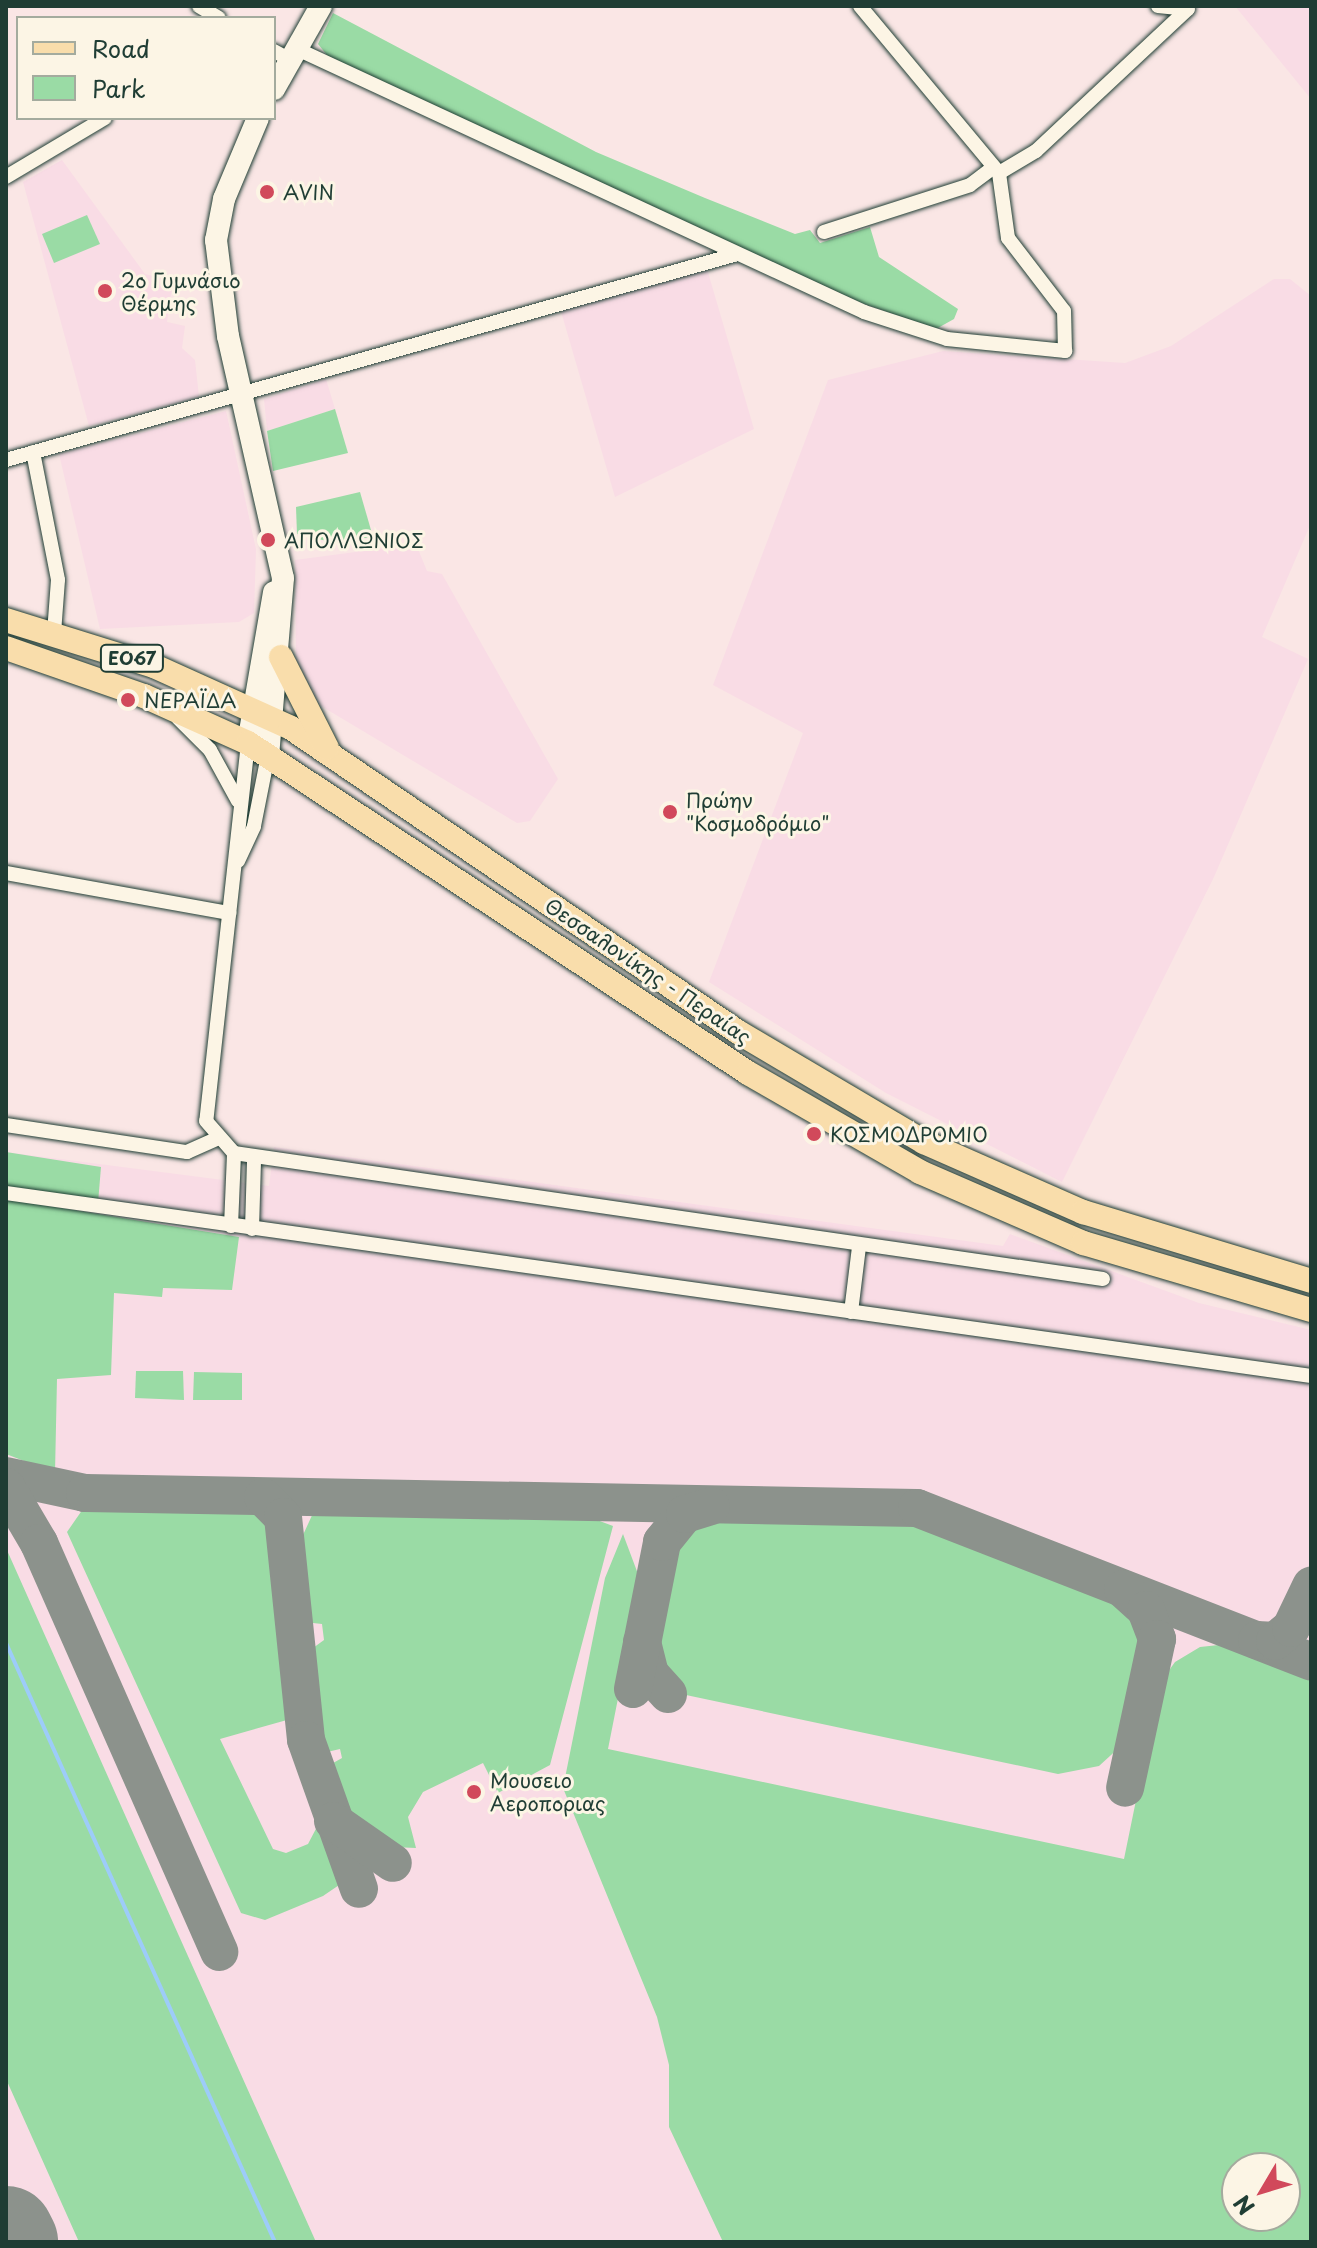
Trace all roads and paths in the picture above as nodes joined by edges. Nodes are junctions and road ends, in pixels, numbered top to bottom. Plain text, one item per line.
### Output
1 (860, 6) edge
2 (1160, 7) edge
3 (1190, 8) edge
4 (319, 10) edge
5 (1173, 23) junction
6 (291, 50) edge
7 (276, 84) edge
8 (102, 120) edge
9 (250, 125) edge
10 (995, 171) junction
11 (6, 177) edge
12 (824, 232) dead end
13 (734, 255) junction
14 (241, 392) junction
15 (33, 452) junction
16 (6, 460) edge
17 (278, 560) junction
18 (6, 620) edge
19 (54, 633) junction
20 (6, 648) edge
21 (281, 657) junction
22 (144, 696) junction
23 (262, 713) junction
24 (258, 749) junction
25 (334, 756) junction
26 (239, 802) junction
27 (237, 861) junction
28 (6, 873) edge
29 (229, 913) junction
30 (6, 1125) edge
31 (216, 1139) junction
32 (234, 1153) junction
33 (254, 1160) junction
34 (6, 1193) edge
35 (231, 1226) junction
36 (252, 1229) junction
37 (859, 1247) junction
38 (1103, 1279) dead end
39 (1311, 1281) edge
40 (1311, 1310) edge
41 (851, 1312) junction
42 (1311, 1376) edge

1 - 10 street
2 - 3 street
2 - 5 street
3 - 5 street
4 - 6 main road
5 - 10 street
6 - 7 main road
6 - 13 street
8 - 11 street
9 - 14 main road
10 - 12 street
10 - 13 street
13 - 14 street
14 - 15 street
14 - 17 main road
15 - 16 street
15 - 19 street
17 - 21 main road
17 - 23 main road
18 - 19 main road, Θεσσαλονίκης - Περαίας / ΕΟ67
19 - 23 main road, Θεσσαλονίκης - Περαίας / ΕΟ67
20 - 22 main road, Θεσσαλονίκης - Περαίας / ΕΟ67
21 - 23 main road
21 - 25 main road
22 - 24 main road, Θεσσαλονίκης - Περαίας / ΕΟ67
22 - 26 street
23 - 24 main road
23 - 25 main road, Θεσσαλονίκης - Περαίας
24 - 26 street
24 - 27 street
24 - 40 main road, Θεσσαλονίκης - Περαίας
25 - 39 main road, Θεσσαλονίκης - Περαίας
26 - 27 street
27 - 29 street
28 - 29 street
29 - 31 street
30 - 31 street
31 - 32 street
32 - 33 street
32 - 35 street
33 - 36 street
33 - 37 street
34 - 35 street
35 - 36 street
36 - 41 street
37 - 38 street
37 - 41 street
41 - 42 street

